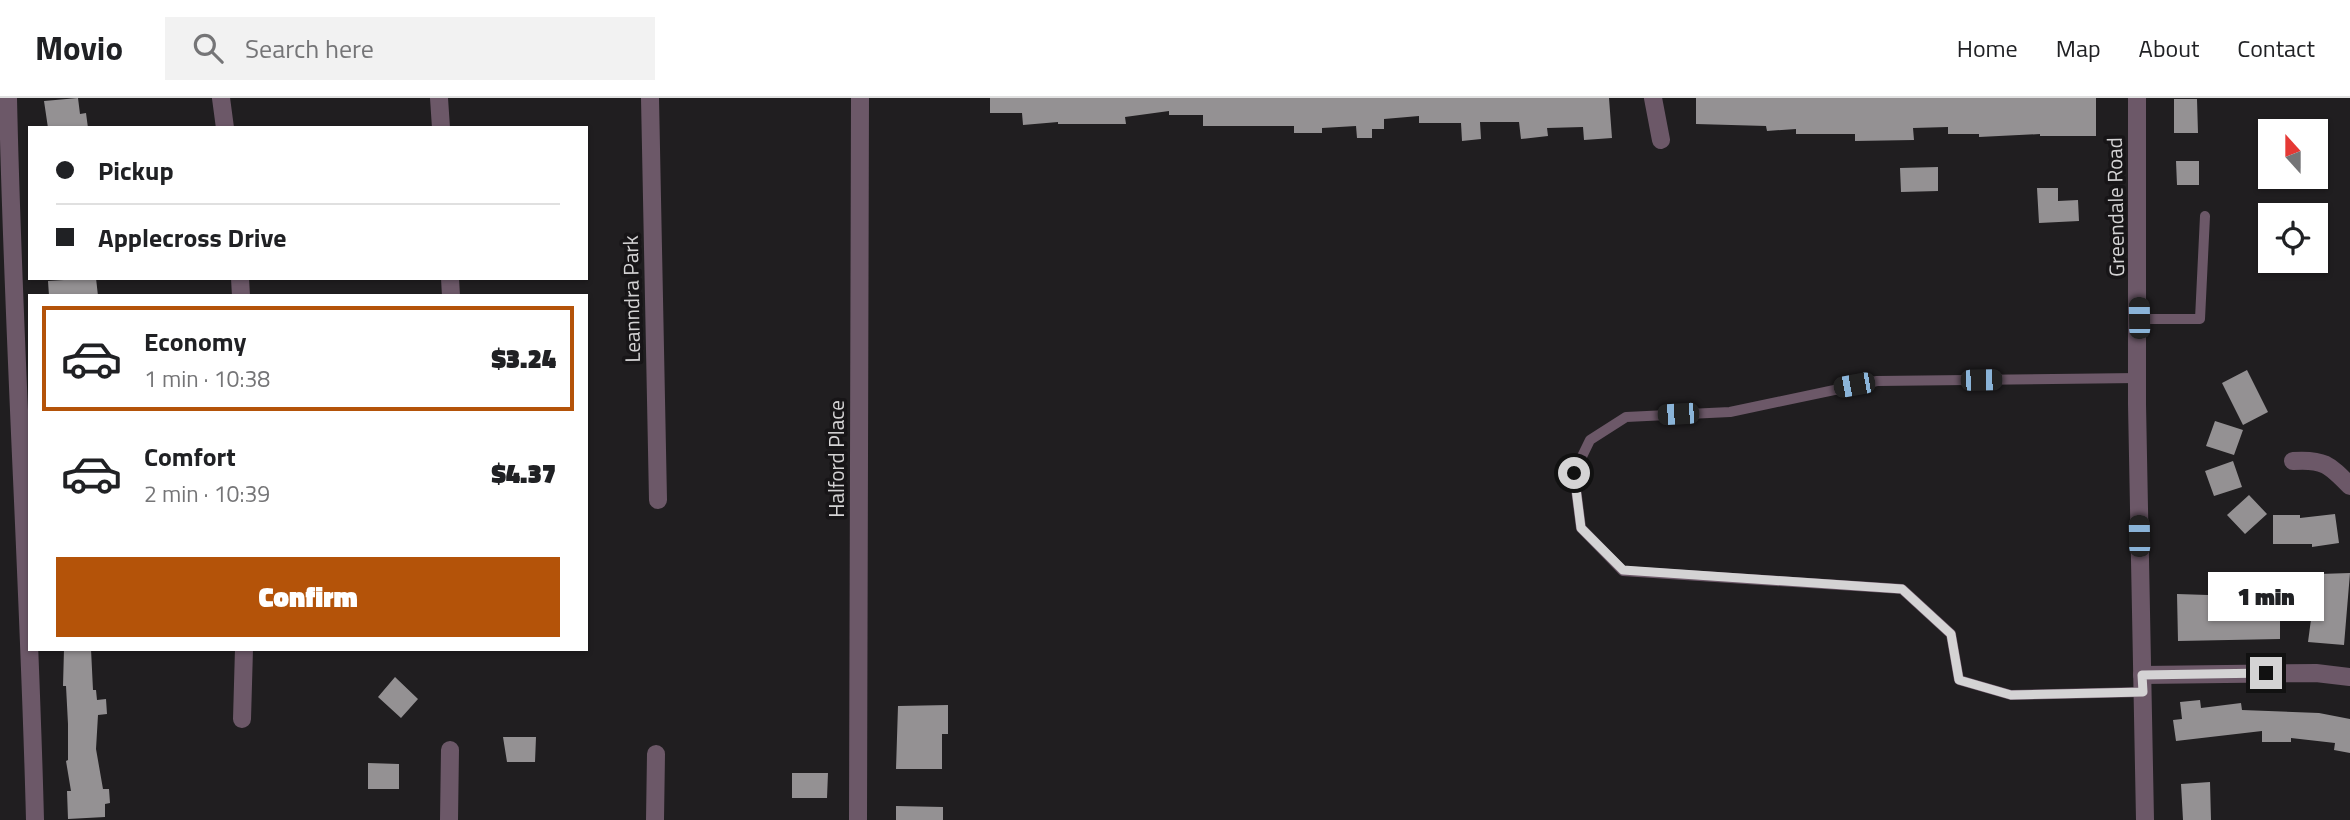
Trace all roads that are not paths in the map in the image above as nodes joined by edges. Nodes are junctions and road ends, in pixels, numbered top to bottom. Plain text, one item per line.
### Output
1 (8, 98) edge
2 (221, 98) edge
3 (439, 98) edge
4 (650, 98) edge
5 (860, 98) edge
6 (1653, 98) edge
7 (2137, 98) edge
8 (225, 126) edge
9 (441, 126) edge
10 (1661, 140) dead end
11 (2205, 216) dead end
12 (6, 286) edge
13 (2139, 318) junction
14 (2138, 378) junction
15 (2292, 461) dead end
16 (2350, 486) edge
17 (659, 500) dead end
18 (28, 631) edge
19 (29, 651) edge
20 (244, 651) edge
21 (2350, 677) edge
22 (2143, 683) junction
23 (242, 719) dead end
24 (450, 750) dead end
25 (656, 754) dead end
26 (35, 820) edge
27 (449, 820) edge
28 (655, 820) edge
29 (858, 820) edge
30 (2145, 820) edge

1 - 12 street
2 - 8 street
3 - 9 street
4 - 17 street, Leanndra Park
5 - 29 street, Halford Place
6 - 10 street
7 - 13 street, Greendale Road
11 - 13 lane
12 - 18 street
13 - 14 street, Greendale Road
14 - 22 street, Greendale Road
14 - 22 lane
15 - 16 street
19 - 26 street
20 - 23 street
21 - 22 street
22 - 30 street, Greendale Road
24 - 27 street
25 - 28 street

